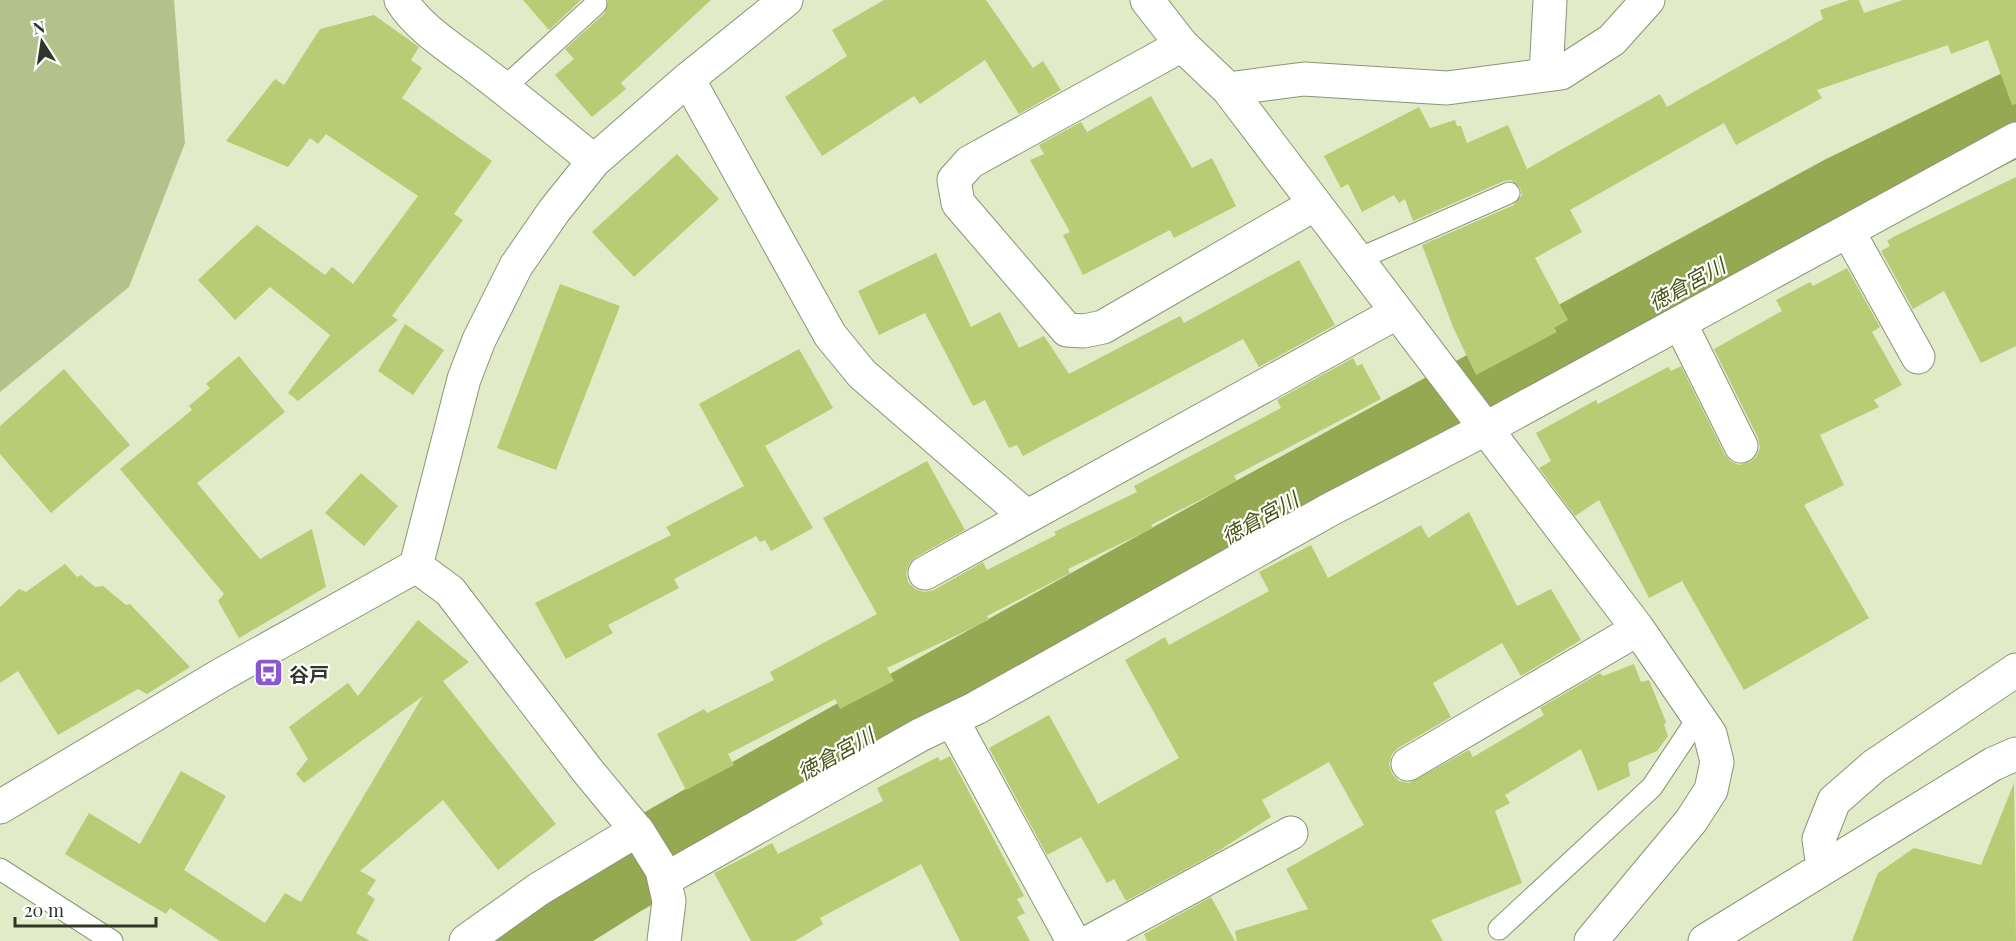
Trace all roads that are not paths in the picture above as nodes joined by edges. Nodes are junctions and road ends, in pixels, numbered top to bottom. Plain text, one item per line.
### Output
1 (401, 0) edge
2 (786, 0) edge
3 (1147, 0) edge
4 (1550, 0) edge
5 (1648, 0) edge
6 (596, 4) dead end
7 (1182, 45) junction
8 (1546, 75) junction
9 (688, 79) junction
10 (504, 88) junction
11 (1228, 89) junction
12 (2016, 139) edge
13 (594, 161) junction
14 (1509, 193) dead end
15 (1315, 204) junction
16 (1848, 231) junction
17 (1356, 260) junction
18 (1396, 313) junction
19 (1680, 323) junction
20 (1918, 357) dead end
21 (1485, 429) junction
22 (1741, 446) dead end
23 (1026, 516) junction
24 (416, 566) junction
25 (925, 573) dead end
26 (1638, 629) junction
27 (2016, 670) edge
28 (1700, 719) junction
29 (952, 720) junction
30 (2016, 754) edge
31 (1408, 764) dead end
32 (0, 807) edge
33 (638, 832) junction
34 (1291, 833) dead end
35 (1823, 868) junction
36 (0, 869) edge
37 (663, 875) junction
38 (1499, 929) dead end
39 (112, 941) edge
40 (466, 941) edge
41 (664, 941) edge
42 (1073, 941) edge
43 (1092, 941) edge
44 (1591, 941) edge
45 (1705, 941) edge

1 - 10 street
2 - 9 street
3 - 7 street
4 - 8 street
5 - 8 street
6 - 10 lane
7 - 11 street
7 - 15 street
8 - 11 street
9 - 13 street
9 - 23 street
10 - 13 street
11 - 15 street
12 - 16 street
13 - 24 street
14 - 17 lane
15 - 17 street
16 - 19 street
16 - 20 street
17 - 18 street
18 - 21 street
18 - 23 street
19 - 21 street
19 - 22 street
21 - 26 street
21 - 29 street
23 - 25 street
24 - 32 street
24 - 33 street
26 - 28 street
26 - 31 street
27 - 35 street
28 - 38 lane
28 - 44 street
29 - 37 street
29 - 42 street
30 - 35 street
33 - 37 street
33 - 40 street
34 - 43 street
35 - 45 street
36 - 39 lane
37 - 41 street

